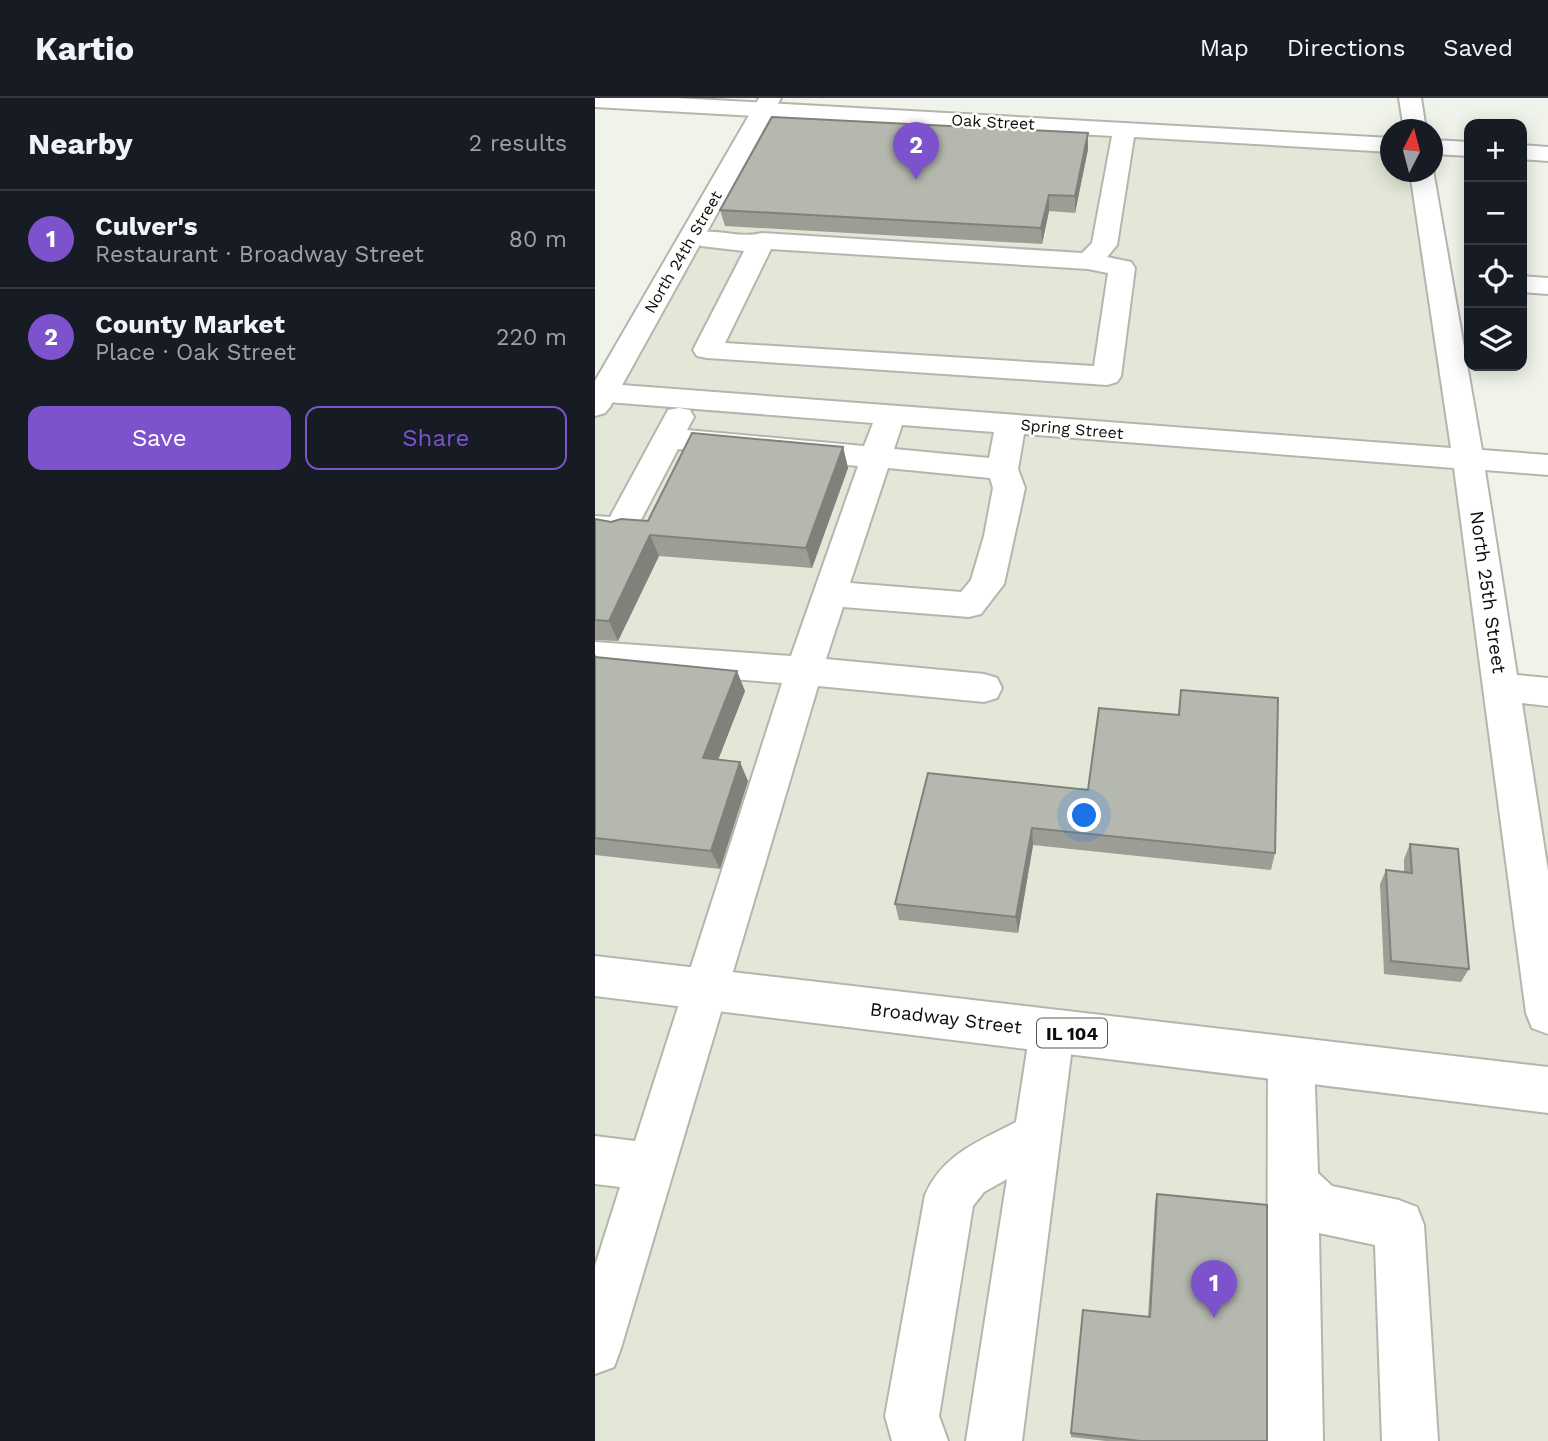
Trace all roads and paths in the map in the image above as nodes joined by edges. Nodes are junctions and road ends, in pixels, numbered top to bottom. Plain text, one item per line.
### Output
1 (984, 98) edge
2 (1410, 98) edge
3 (595, 100) edge
4 (767, 104) edge
5 (1413, 119) edge
6 (976, 131) junction
7 (1123, 139) junction
8 (1380, 145) edge
9 (1443, 148) edge
10 (1464, 149) edge
11 (1527, 152) edge
12 (1548, 154) edge
13 (1425, 182) edge
14 (699, 237) junction
15 (762, 242) junction
16 (1088, 261) junction
17 (1454, 280) edge
18 (1527, 284) edge
19 (1548, 286) edge
20 (873, 361) junction
21 (1028, 371) junction
22 (598, 397) edge
23 (688, 399) junction
24 (853, 412) junction
25 (890, 415) junction
26 (1015, 424) junction
27 (668, 438) junction
28 (876, 456) junction
29 (1468, 459) junction
30 (1548, 465) edge
31 (1002, 469) junction
32 (595, 527) edge
33 (832, 594) junction
34 (595, 654) edge
35 (804, 671) junction
36 (1502, 687) junction
37 (984, 688) dead end
38 (1548, 692) edge
39 (595, 976) edge
40 (704, 989) junction
41 (1546, 990) edge
42 (1052, 1031) junction
43 (1291, 1059) junction
44 (1548, 1090) edge
45 (1035, 1138) junction
46 (595, 1160) edge
47 (649, 1167) junction
48 (1293, 1184) junction
49 (595, 1348) edge
50 (920, 1441) edge
51 (993, 1441) edge
52 (1295, 1441) edge
53 (1410, 1441) edge

1 - 6 street
2 - 5 street
3 - 4 street
4 - 6 street, Oak Street
4 - 14 street, North 24th Street
6 - 7 street, Oak Street
7 - 8 street
7 - 16 street
9 - 10 street
11 - 12 street
13 - 17 street, North 25th Street
14 - 15 street
14 - 22 street, North 24th Street
15 - 16 street
15 - 20 street
16 - 21 street
17 - 29 street, North 25th Street
18 - 19 street
20 - 21 street
20 - 24 street
21 - 26 street
22 - 23 street, Spring Street
23 - 24 street, Spring Street
23 - 27 street
24 - 25 street, Spring Street
25 - 26 street, Spring Street
25 - 28 street
26 - 29 street, Spring Street
26 - 31 street
27 - 28 street
27 - 32 street
28 - 31 street
28 - 33 street
29 - 30 street, Spring Street
29 - 36 street, North 25th Street
31 - 33 street
33 - 35 street
34 - 35 street
35 - 37 street
35 - 40 street
36 - 38 street
36 - 41 street, North 25th Street
39 - 40 street, Broadway Street / IL 104
40 - 42 street, Broadway Street / IL 104
40 - 47 street
42 - 43 street, Broadway Street / IL 104
42 - 45 street
43 - 44 street, Broadway Street / IL 104
43 - 48 street
45 - 50 street
45 - 51 street
46 - 47 street
47 - 49 street
48 - 52 street
48 - 53 street

